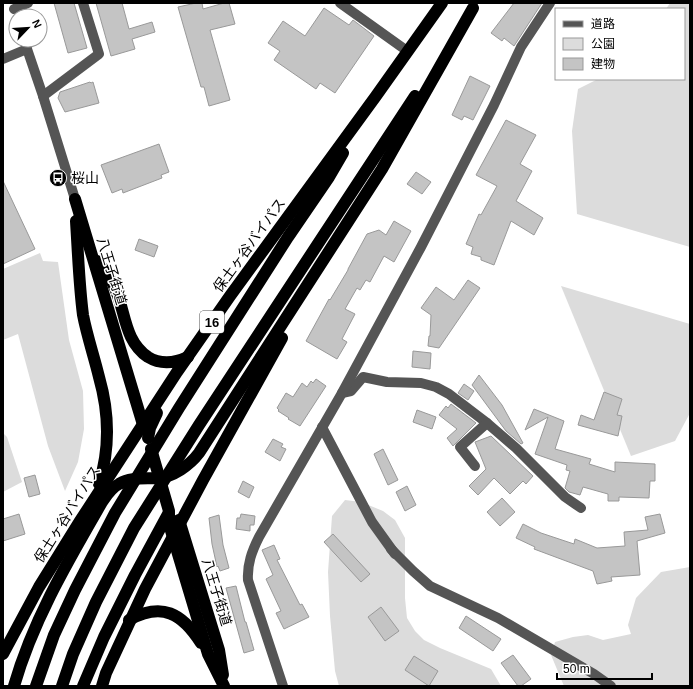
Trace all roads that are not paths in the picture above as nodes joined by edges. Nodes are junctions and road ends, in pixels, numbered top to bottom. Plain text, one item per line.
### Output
1 (28, 3) edge
2 (83, 3) edge
3 (340, 3) edge
4 (433, 3) edge
5 (442, 3) edge
6 (550, 3) edge
7 (474, 5) edge
8 (16, 8) edge
9 (20, 48) edge
10 (27, 48) edge
11 (403, 48) junction
12 (3, 59) edge
13 (43, 96) junction
14 (75, 199) junction
15 (90, 250) junction
16 (200, 349) junction
17 (342, 393) junction
18 (487, 423) junction
19 (322, 427) junction
20 (148, 438) junction
21 (475, 466) dead end
22 (160, 478) junction
23 (581, 508) dead end
24 (169, 511) junction
25 (78, 544) junction
26 (391, 549) junction
27 (410, 574) dead end
28 (104, 637) junction
29 (3, 654) edge
30 (208, 654) junction
31 (14, 686) edge
32 (36, 686) edge
33 (62, 686) edge
34 (83, 686) edge
35 (102, 686) edge
36 (224, 686) edge
37 (283, 686) edge
38 (611, 686) edge

1 - 8 street
2 - 13 street
3 - 11 street
4 - 11 highway, 16
5 - 29 highway, 保土ヶ谷バイパス / 16
6 - 17 street
7 - 22 highway
7 - 33 highway
7 - 35 highway
9 - 12 street
10 - 13 street, 八王子街道
11 - 16 highway, 16
11 - 32 highway, 16
13 - 14 street, 八王子街道
14 - 15 highway, 八王子街道 / 16
14 - 25 highway
15 - 16 highway, 16
15 - 20 highway, 八王子街道 / 16
16 - 20 highway, 16
17 - 18 street
17 - 19 street
18 - 21 street
18 - 23 street
19 - 26 street
19 - 37 street
20 - 22 highway, 八王子街道 / 16
22 - 24 highway, 八王子街道 / 16
22 - 25 highway
24 - 28 highway
24 - 30 highway, 八王子街道 / 16
24 - 36 highway, 八王子街道 / 16
25 - 31 highway
26 - 27 street
26 - 38 street
28 - 30 highway
28 - 34 highway
30 - 36 highway, 八王子街道 / 16

